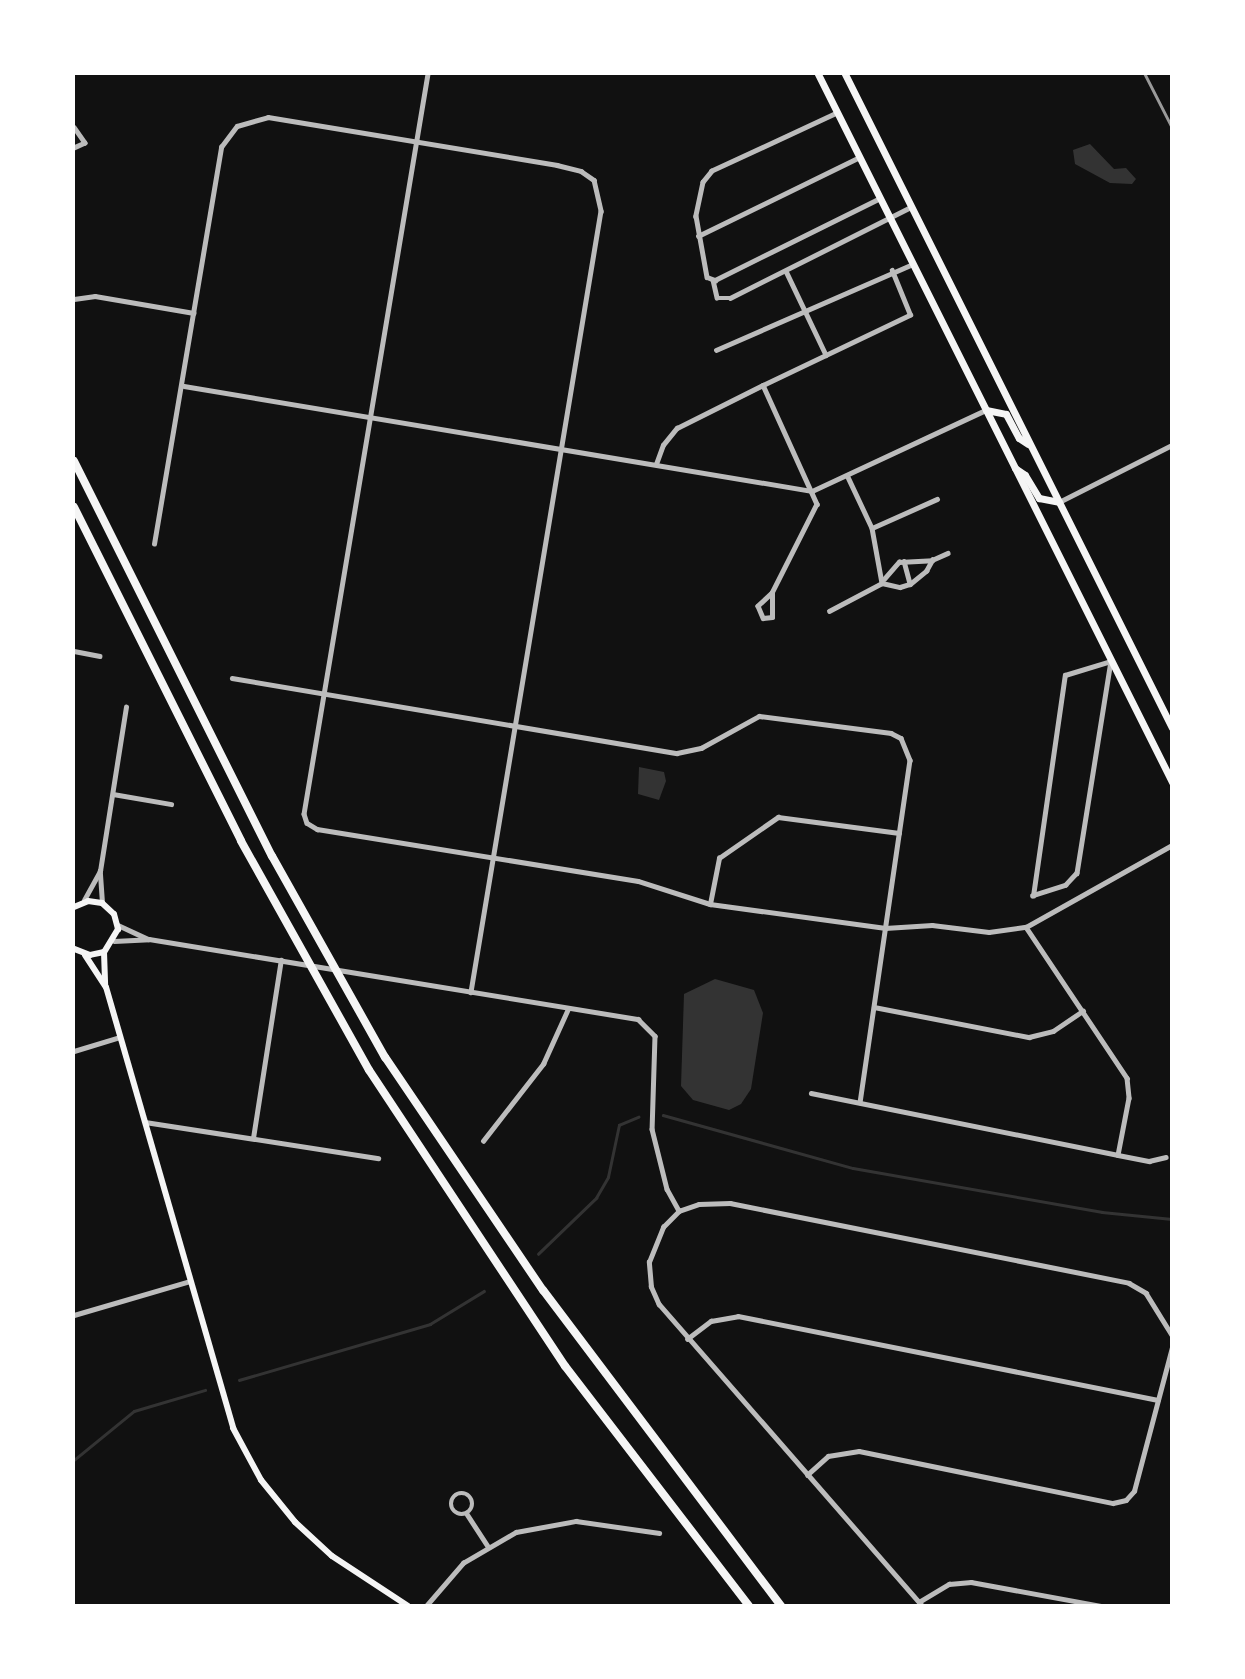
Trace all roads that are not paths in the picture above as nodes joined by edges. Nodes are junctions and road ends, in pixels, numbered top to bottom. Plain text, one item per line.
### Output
1 (428, 74) edge
2 (818, 74) edge
3 (845, 74) edge
4 (838, 113) junction
5 (74, 127) edge
6 (417, 142) junction
7 (74, 149) edge
8 (860, 157) junction
9 (880, 198) junction
10 (911, 207) junction
11 (890, 217) junction
12 (698, 236) junction
13 (913, 264) junction
14 (786, 271) junction
15 (892, 271) junction
16 (713, 279) junction
17 (74, 299) edge
18 (803, 310) junction
19 (194, 313) junction
20 (716, 350) dead end
21 (825, 355) junction
22 (763, 385) junction
23 (184, 386) junction
24 (986, 410) junction
25 (371, 417) junction
26 (1030, 445) junction
27 (1171, 445) edge
28 (561, 448) junction
29 (74, 461) edge
30 (656, 464) junction
31 (1015, 468) junction
32 (848, 477) junction
33 (812, 491) junction
34 (937, 499) dead end
35 (1059, 502) junction
36 (74, 507) edge
37 (872, 528) junction
38 (154, 544) dead end
39 (948, 553) dead end
40 (932, 560) junction
41 (904, 561) junction
42 (882, 583) junction
43 (910, 584) junction
44 (772, 593) junction
45 (829, 611) dead end
46 (74, 651) edge
47 (100, 656) dead end
48 (1111, 661) junction
49 (232, 678) dead end
50 (324, 694) junction
51 (126, 707) dead end
52 (514, 725) junction
53 (1171, 728) edge
54 (1171, 782) edge
55 (113, 794) junction
56 (171, 804) dead end
57 (899, 833) junction
58 (1171, 845) edge
59 (493, 858) junction
60 (100, 871) junction
61 (83, 902) junction
62 (102, 903) junction
63 (710, 904) junction
64 (74, 907) edge
65 (118, 925) junction
66 (1026, 927) junction
67 (885, 928) junction
68 (149, 939) junction
69 (114, 941) junction
70 (74, 949) edge
71 (104, 952) junction
72 (85, 955) junction
73 (281, 960) junction
74 (106, 987) junction
75 (471, 992) junction
76 (874, 1007) junction
77 (568, 1009) junction
78 (1083, 1011) junction
79 (120, 1037) junction
80 (74, 1051) edge
81 (811, 1093) dead end
82 (859, 1102) junction
83 (145, 1122) junction
84 (253, 1139) junction
85 (483, 1141) dead end
86 (1118, 1155) junction
87 (1166, 1157) dead end
88 (378, 1158) dead end
89 (679, 1211) junction
90 (190, 1281) junction
91 (74, 1315) edge
92 (1171, 1335) edge
93 (687, 1339) junction
94 (1171, 1348) edge
95 (1158, 1400) junction
96 (807, 1475) junction
97 (467, 1514) junction
98 (659, 1533) dead end
99 (488, 1546) junction
100 (920, 1604) edge
101 (408, 1605) edge
102 (426, 1605) edge
103 (749, 1605) edge
104 (781, 1605) edge
105 (1102, 1605) edge

1 - 6 street
2 - 4 main road
3 - 10 main road
4 - 8 main road
4 - 12 street
5 - 7 street
6 - 19 street
6 - 25 street
6 - 28 street
8 - 9 main road
8 - 12 street
9 - 11 main road
9 - 16 street
10 - 11 street
10 - 26 main road
11 - 13 main road
11 - 14 street
12 - 16 street
13 - 15 street
13 - 24 main road
14 - 16 street
14 - 18 street
15 - 18 street
15 - 21 street
17 - 19 street
18 - 20 street
18 - 21 street
19 - 23 street
21 - 22 street
22 - 30 street
22 - 33 street
23 - 25 street
23 - 38 street
24 - 26 main road
24 - 31 main road
24 - 32 street
25 - 28 street
25 - 50 street
26 - 35 main road
27 - 35 street
28 - 30 street
28 - 52 street
29 - 104 highway
30 - 33 street
31 - 35 main road
31 - 48 main road
32 - 33 street
32 - 37 street
33 - 44 street
34 - 37 street
35 - 53 main road
36 - 103 highway
37 - 42 street
39 - 40 street
40 - 41 street
40 - 43 street
41 - 42 street
41 - 43 street
42 - 43 street
42 - 45 street
44 - 44 street
46 - 47 street
48 - 48 street
48 - 54 main road
49 - 50 street
50 - 52 street
50 - 59 street
51 - 55 street
52 - 57 street
52 - 59 street
55 - 56 street
55 - 60 street
57 - 63 street
57 - 67 street
58 - 66 street
59 - 63 street
59 - 75 street
60 - 61 street
60 - 62 street
61 - 62 main road
61 - 64 main road
62 - 65 main road
63 - 67 street
65 - 68 street
65 - 69 main road
66 - 67 street
66 - 78 street
67 - 76 street
68 - 69 street
68 - 73 street
69 - 71 main road
70 - 72 main road
71 - 72 main road
71 - 74 main road
72 - 74 main road
73 - 75 street
73 - 84 street
74 - 79 main road
75 - 77 street
76 - 78 street
76 - 82 street
77 - 85 street
77 - 89 street
78 - 86 street
79 - 80 street
79 - 83 main road
81 - 82 street
82 - 86 street
83 - 84 street
83 - 90 main road
84 - 88 street
86 - 87 street
89 - 92 street
89 - 93 street
90 - 91 street
90 - 101 main road
93 - 95 street
93 - 96 street
94 - 95 street
95 - 96 street
96 - 100 street
97 - 97 street
97 - 99 street
98 - 99 street
99 - 102 street
100 - 105 street

